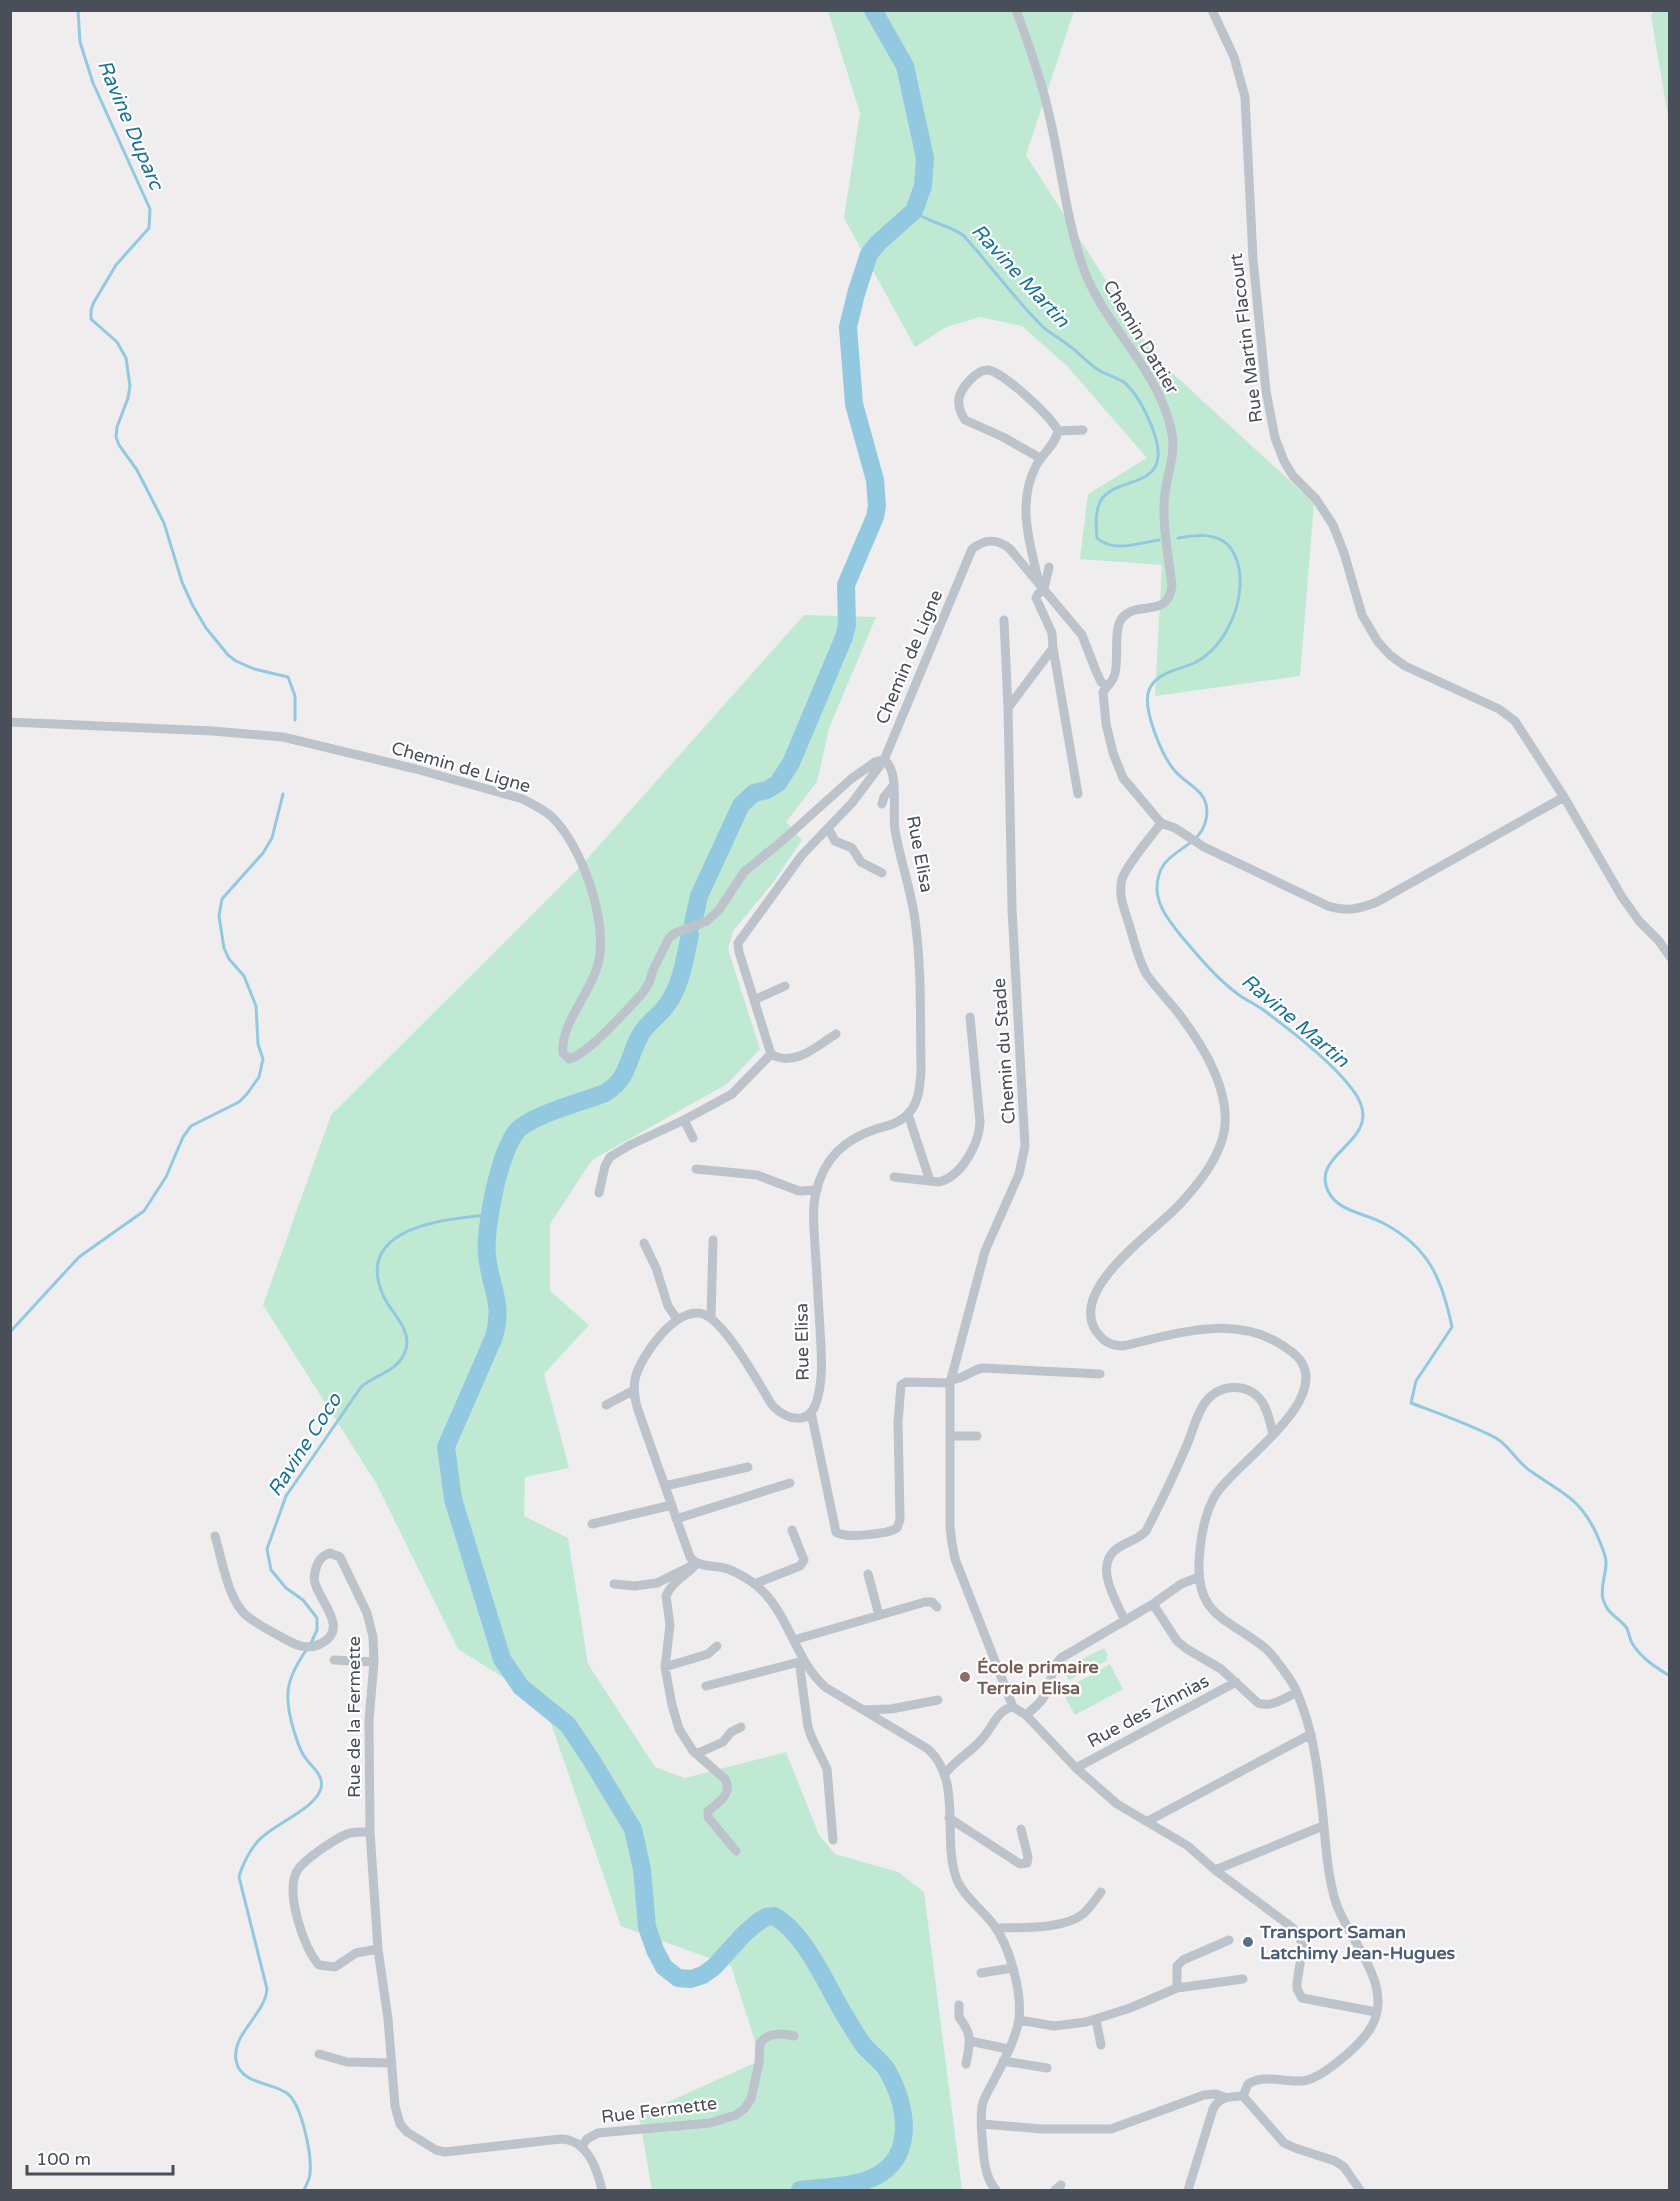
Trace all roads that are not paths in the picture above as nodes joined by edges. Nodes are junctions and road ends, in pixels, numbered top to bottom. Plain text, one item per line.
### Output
1 (1016, 10) edge
2 (1212, 10) edge
3 (1083, 430) dead end
4 (1058, 431) junction
5 (1040, 458) junction
6 (1049, 567) dead end
7 (1041, 585) junction
8 (1004, 620) dead end
9 (1053, 648) junction
10 (1107, 686) junction
11 (1008, 708) junction
12 (10, 722) edge
13 (884, 760) junction
14 (893, 786) junction
15 (1078, 794) dead end
16 (1564, 797) junction
17 (882, 804) dead end
18 (1161, 823) junction
19 (828, 828) junction
20 (882, 873) dead end
21 (1670, 957) edge
22 (785, 986) dead end
23 (754, 1000) junction
24 (970, 1017) dead end
25 (836, 1034) dead end
26 (771, 1054) junction
27 (929, 1064) dead end
28 (921, 1071) junction
29 (908, 1114) junction
30 (684, 1120) junction
31 (693, 1137) dead end
32 (696, 1168) dead end
33 (894, 1177) dead end
34 (930, 1181) junction
35 (816, 1190) junction
36 (600, 1193) dead end
37 (713, 1240) dead end
38 (644, 1243) dead end
39 (711, 1318) junction
40 (677, 1319) junction
41 (1100, 1374) dead end
42 (950, 1382) junction
43 (634, 1390) junction
44 (606, 1406) dead end
45 (811, 1412) junction
46 (1273, 1434) junction
47 (950, 1436) junction
48 (977, 1436) dead end
49 (748, 1467) dead end
50 (789, 1483) dead end
51 (665, 1486) junction
52 (672, 1505) junction
53 (676, 1519) junction
54 (592, 1524) dead end
55 (792, 1530) dead end
56 (215, 1536) dead end
57 (696, 1564) junction
58 (868, 1574) dead end
59 (1199, 1577) junction
60 (614, 1584) dead end
61 (754, 1584) junction
62 (1153, 1604) junction
63 (937, 1607) dead end
64 (879, 1616) junction
65 (1125, 1621) junction
66 (794, 1640) junction
67 (717, 1646) dead end
68 (334, 1660) dead end
69 (803, 1661) junction
70 (374, 1662) junction
71 (665, 1666) junction
72 (1236, 1682) junction
73 (706, 1686) dead end
74 (1297, 1692) junction
75 (938, 1700) dead end
76 (1014, 1707) junction
77 (862, 1709) junction
78 (1026, 1714) junction
79 (741, 1727) dead end
80 (1311, 1734) junction
81 (696, 1754) junction
82 (1076, 1768) junction
83 (945, 1774) junction
84 (949, 1818) junction
85 (1148, 1821) junction
86 (1323, 1826) junction
87 (1021, 1829) dead end
88 (370, 1832) junction
89 (833, 1840) dead end
90 (736, 1851) dead end
91 (1215, 1870) junction
92 (1101, 1892) dead end
93 (996, 1928) junction
94 (1229, 1940) dead end
95 (378, 1949) junction
96 (1012, 1968) junction
97 (981, 1972) dead end
98 (1243, 1979) dead end
99 (1177, 1988) junction
100 (959, 2006) dead end
101 (1376, 2012) junction
102 (1018, 2020) junction
103 (1096, 2020) junction
104 (794, 2036) dead end
105 (970, 2041) junction
106 (1101, 2044) dead end
107 (1008, 2049) junction
108 (319, 2054) dead end
109 (1003, 2061) junction
110 (392, 2063) junction
111 (966, 2064) dead end
112 (1047, 2068) dead end
113 (1243, 2096) junction
114 (1224, 2097) junction
115 (982, 2124) junction
116 (582, 2146) junction
117 (602, 2190) edge
118 (996, 2190) edge
119 (1188, 2190) edge
120 (1360, 2190) edge

1 - 10 street, Chemin Dattier
2 - 16 street, Rue Martin Flacourt
3 - 4 street
4 - 5 street
4 - 5 street
5 - 7 street
6 - 7 street
7 - 9 street
7 - 10 street, Chemin de Ligne
7 - 13 street, Chemin de Ligne
8 - 11 street, Chemin du Stade
9 - 11 street
9 - 15 street
10 - 18 street
11 - 42 street, Chemin du Stade
12 - 13 street, Chemin de Ligne
13 - 14 street, Rue Elisa
13 - 19 street
14 - 17 street, Rue Elisa
14 - 28 street, Rue Elisa
16 - 18 street
16 - 21 street, Rue Martin Flacourt
18 - 46 street
19 - 20 street
19 - 23 street
22 - 23 street
23 - 26 street
24 - 34 street
25 - 26 street
26 - 30 street
27 - 28 street
28 - 29 street, Rue Elisa
29 - 34 street
29 - 35 street, Rue Elisa
30 - 31 street
30 - 36 street
32 - 35 street
33 - 34 street
35 - 45 street, Rue Elisa
37 - 39 street
38 - 40 street
39 - 40 street
39 - 45 street
40 - 43 street
41 - 42 street
42 - 45 street
42 - 47 street, Chemin du Stade
43 - 44 street
43 - 51 street
46 - 59 street
46 - 65 street
47 - 48 street
47 - 76 street, Chemin du Stade
49 - 51 street
50 - 53 street
51 - 52 street
52 - 53 street
52 - 54 street
53 - 57 street
55 - 61 street
56 - 70 street, Rue de la Fermette
57 - 60 street
57 - 61 street
57 - 71 street
58 - 64 street
59 - 62 street
59 - 74 street
61 - 66 street
62 - 65 street
62 - 72 street
63 - 64 street
64 - 66 street
65 - 78 street
66 - 69 street
67 - 71 street
68 - 70 street
69 - 73 street
69 - 77 street
69 - 89 street
70 - 88 street, Rue de la Fermette
71 - 81 street
72 - 74 street
72 - 82 street, Rue des Zinnias
74 - 80 street
75 - 77 street
76 - 78 street
76 - 83 street
77 - 83 street
78 - 82 street
79 - 81 street
80 - 85 street
80 - 86 street
81 - 90 street
82 - 85 street
83 - 84 street
84 - 87 street
84 - 93 street
85 - 91 street
86 - 91 street
86 - 101 street
88 - 95 street, Rue de la Fermette
88 - 95 street
91 - 101 street
92 - 93 street
93 - 96 street
94 - 99 street
95 - 110 street, Rue de la Fermette
96 - 97 street
96 - 102 street
98 - 99 street
99 - 103 street
100 - 105 street
101 - 113 street
102 - 103 street
102 - 107 street
103 - 106 street
104 - 116 street, Rue Fermette
105 - 107 street
105 - 111 street
107 - 109 street
108 - 110 street
109 - 112 street
109 - 115 street
110 - 116 street, Rue de la Fermette
113 - 114 street
113 - 120 street
114 - 115 street
114 - 119 street
115 - 118 street
116 - 117 street

